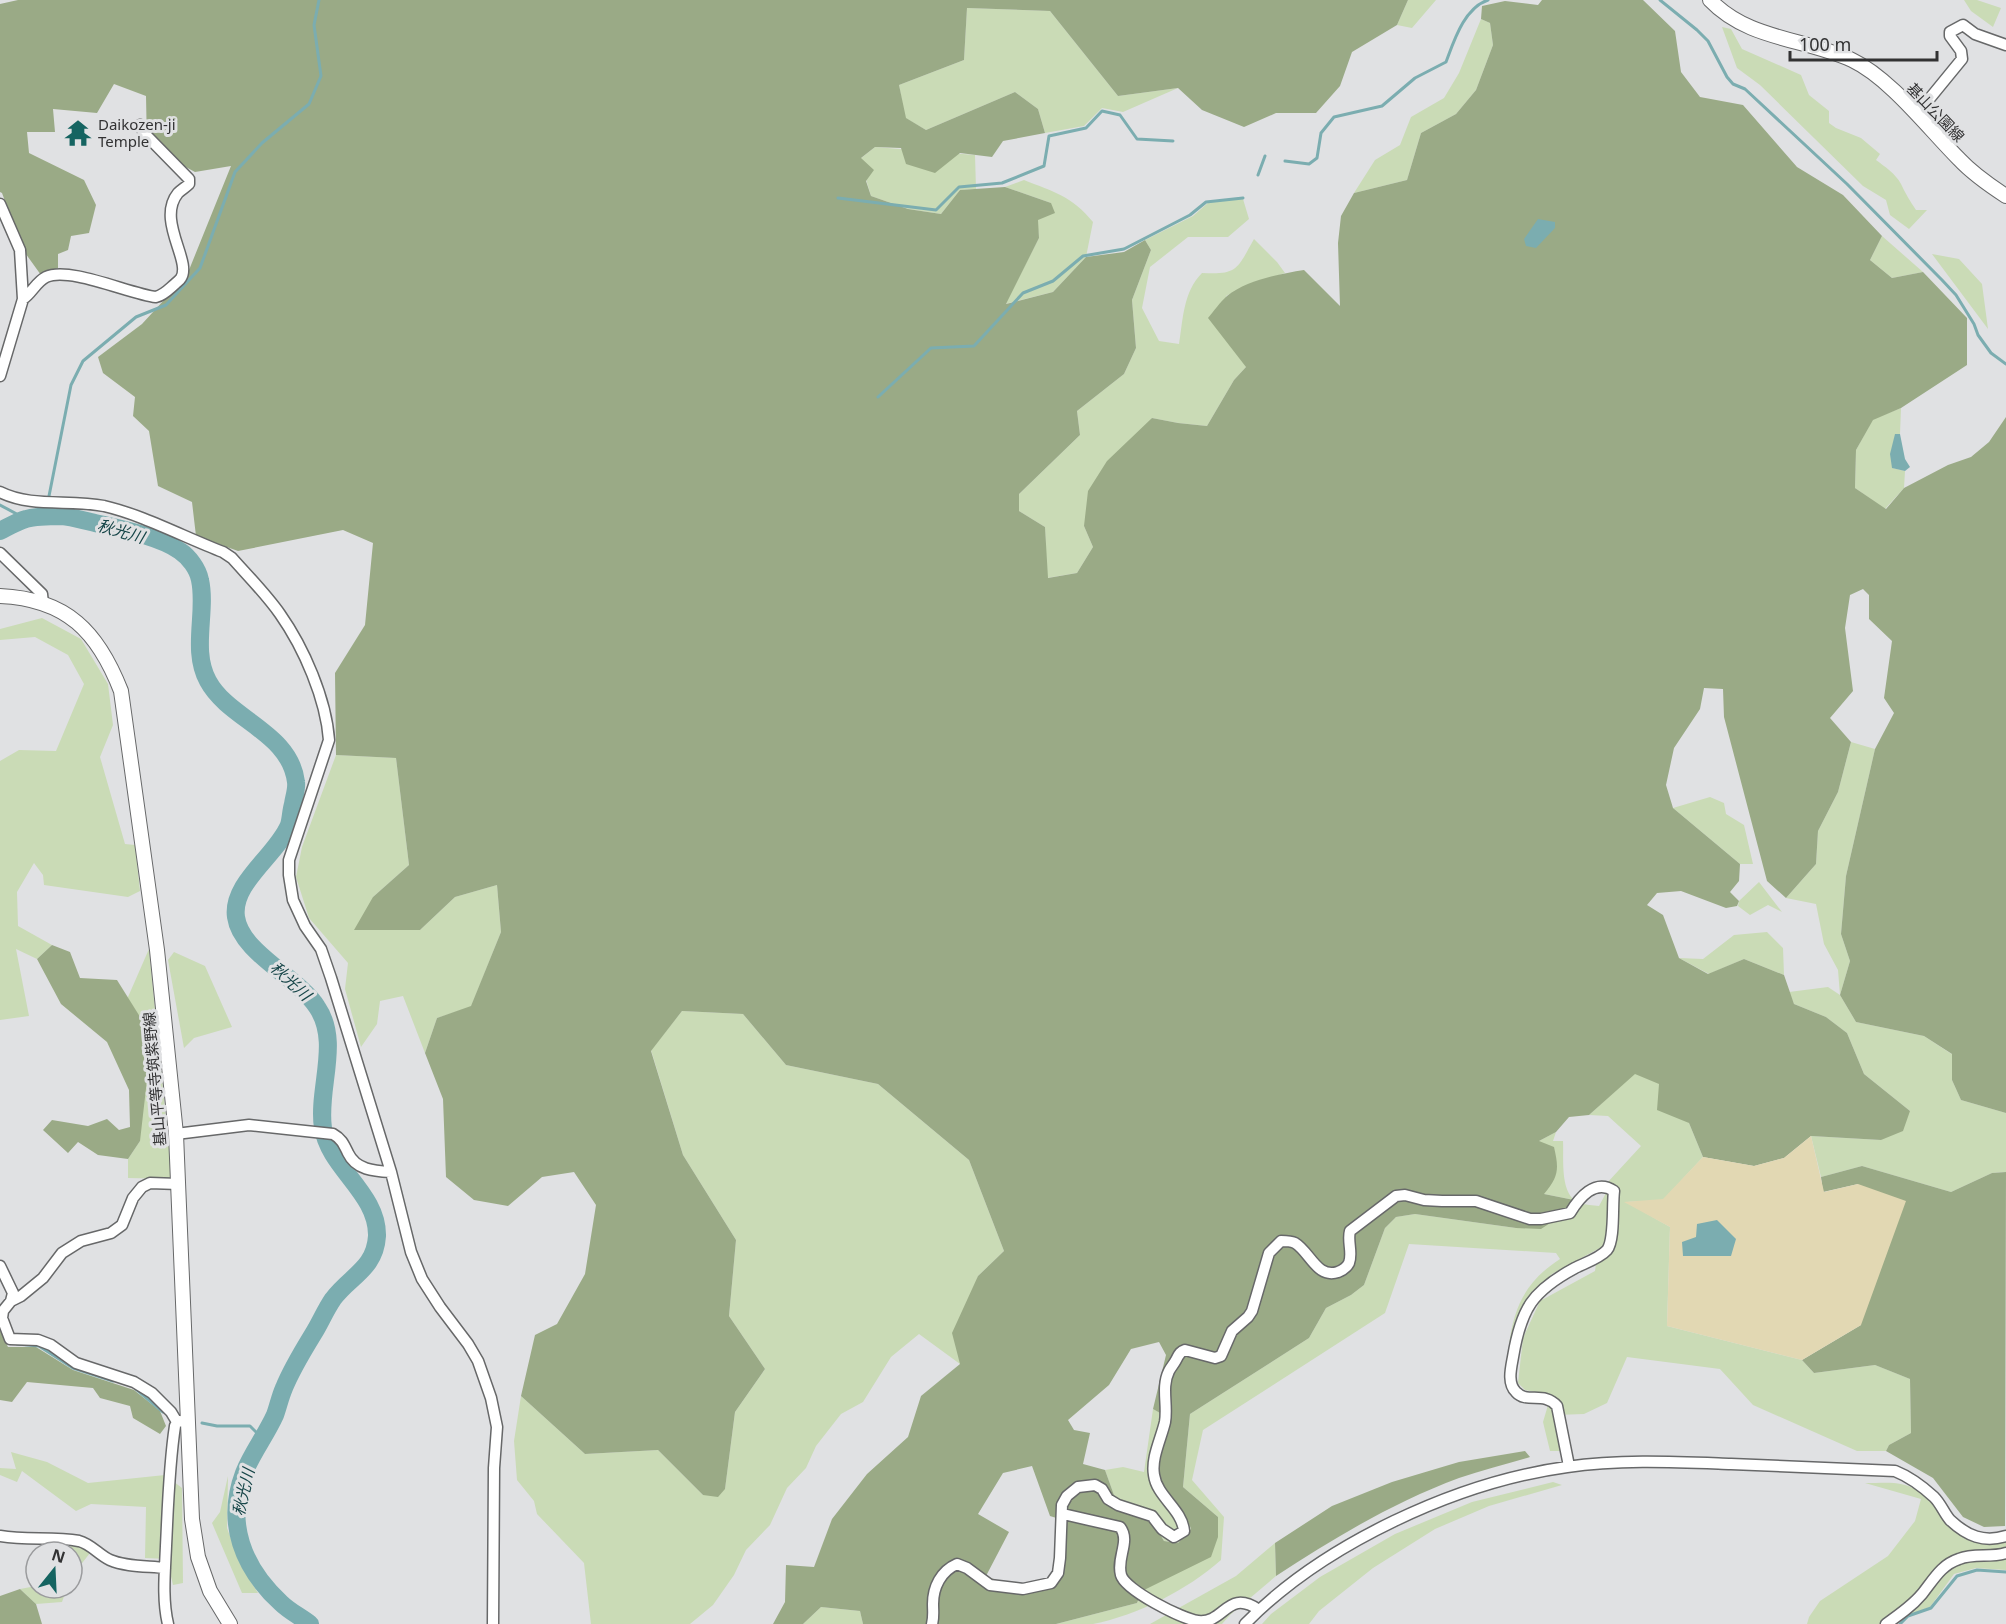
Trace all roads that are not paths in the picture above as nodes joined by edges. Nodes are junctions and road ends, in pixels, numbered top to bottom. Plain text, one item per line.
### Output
1 (1710, 0) edge
2 (2006, 45) edge
3 (1917, 114) junction
4 (140, 124) dead end
5 (2006, 196) edge
6 (0, 204) edge
7 (23, 299) junction
8 (2, 359) edge
9 (0, 376) edge
10 (0, 492) edge
11 (0, 553) edge
12 (0, 596) edge
13 (43, 604) junction
14 (176, 1134) junction
15 (391, 1172) junction
16 (178, 1184) junction
17 (0, 1266) edge
18 (11, 1301) junction
19 (5, 1340) edge
20 (183, 1422) junction
21 (1569, 1466) junction
22 (1063, 1514) junction
23 (0, 1536) edge
24 (2006, 1536) edge
25 (2006, 1553) edge
26 (165, 1568) junction
27 (1259, 1610) junction
28 (168, 1624) edge
29 (230, 1624) edge
30 (493, 1624) edge
31 (932, 1624) edge
32 (1245, 1624) edge
33 (1886, 1624) edge

1 - 3 main road, 基山公園線
2 - 3 street
3 - 5 main road, 基山公園線
4 - 7 street
6 - 7 street
7 - 8 street
8 - 9 street
10 - 15 street
11 - 13 street
12 - 13 main road, 基山平等寺筑紫野線
13 - 14 main road, 基山平等寺筑紫野線
14 - 15 street
14 - 16 main road, 基山平等寺筑紫野線
15 - 30 street
16 - 18 street
16 - 20 main road, 基山平等寺筑紫野線
17 - 18 street
18 - 19 street
19 - 20 street
20 - 26 street
20 - 29 main road, 基山平等寺筑紫野線
21 - 22 street
21 - 24 street
21 - 27 street
22 - 27 street
22 - 31 street
23 - 26 street
25 - 33 street
26 - 28 street
27 - 32 street

